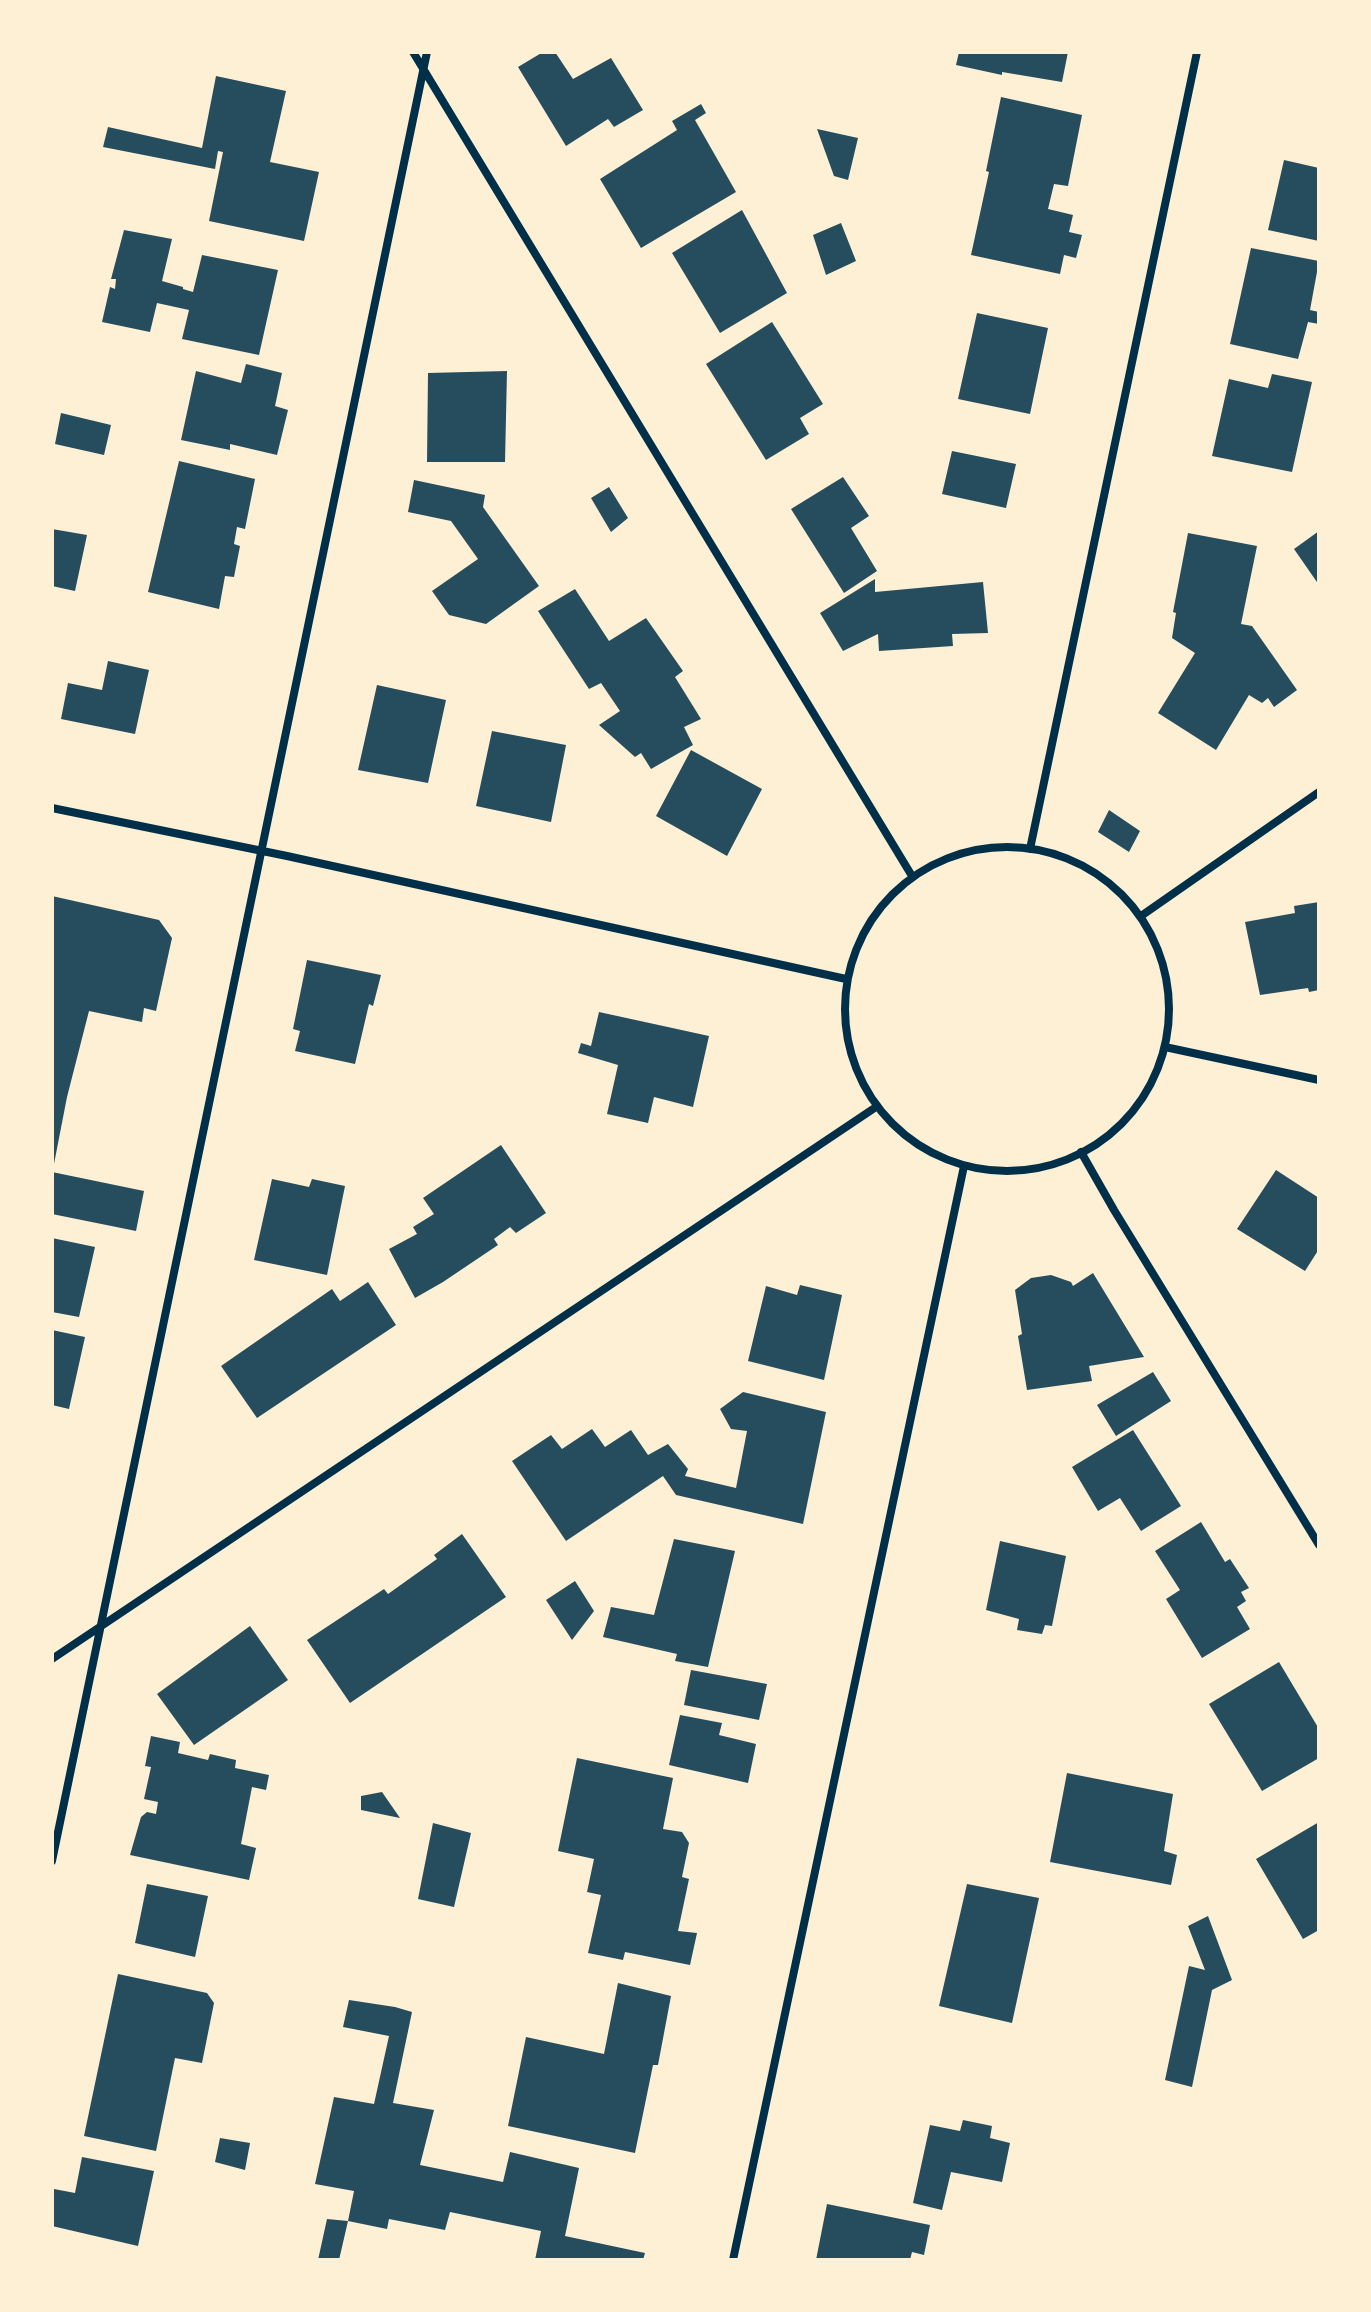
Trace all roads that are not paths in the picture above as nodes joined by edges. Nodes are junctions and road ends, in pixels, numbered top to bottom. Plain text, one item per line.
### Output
1 (413, 52) edge
2 (427, 52) edge
3 (1197, 52) edge
4 (423, 68) junction
5 (1319, 792) edge
6 (52, 808) edge
7 (1030, 849) junction
8 (262, 852) junction
9 (912, 876) junction
10 (1141, 916) junction
11 (846, 979) junction
12 (1165, 1047) junction
13 (1319, 1080) edge
14 (876, 1107) junction
15 (1081, 1152) junction
16 (964, 1166) junction
17 (1319, 1545) edge
18 (103, 1623) junction
19 (52, 1659) edge
20 (52, 1861) edge
21 (733, 2260) edge

1 - 4 street
2 - 4 street
3 - 7 street
4 - 8 street
4 - 9 street
5 - 10 street
6 - 8 street
7 - 9 street
7 - 10 street
8 - 11 street
8 - 18 street
9 - 11 street
10 - 12 street
11 - 14 street
12 - 13 street
12 - 15 street
14 - 16 street
14 - 18 street
15 - 16 street
15 - 17 street
16 - 21 street
18 - 19 street
18 - 20 street

